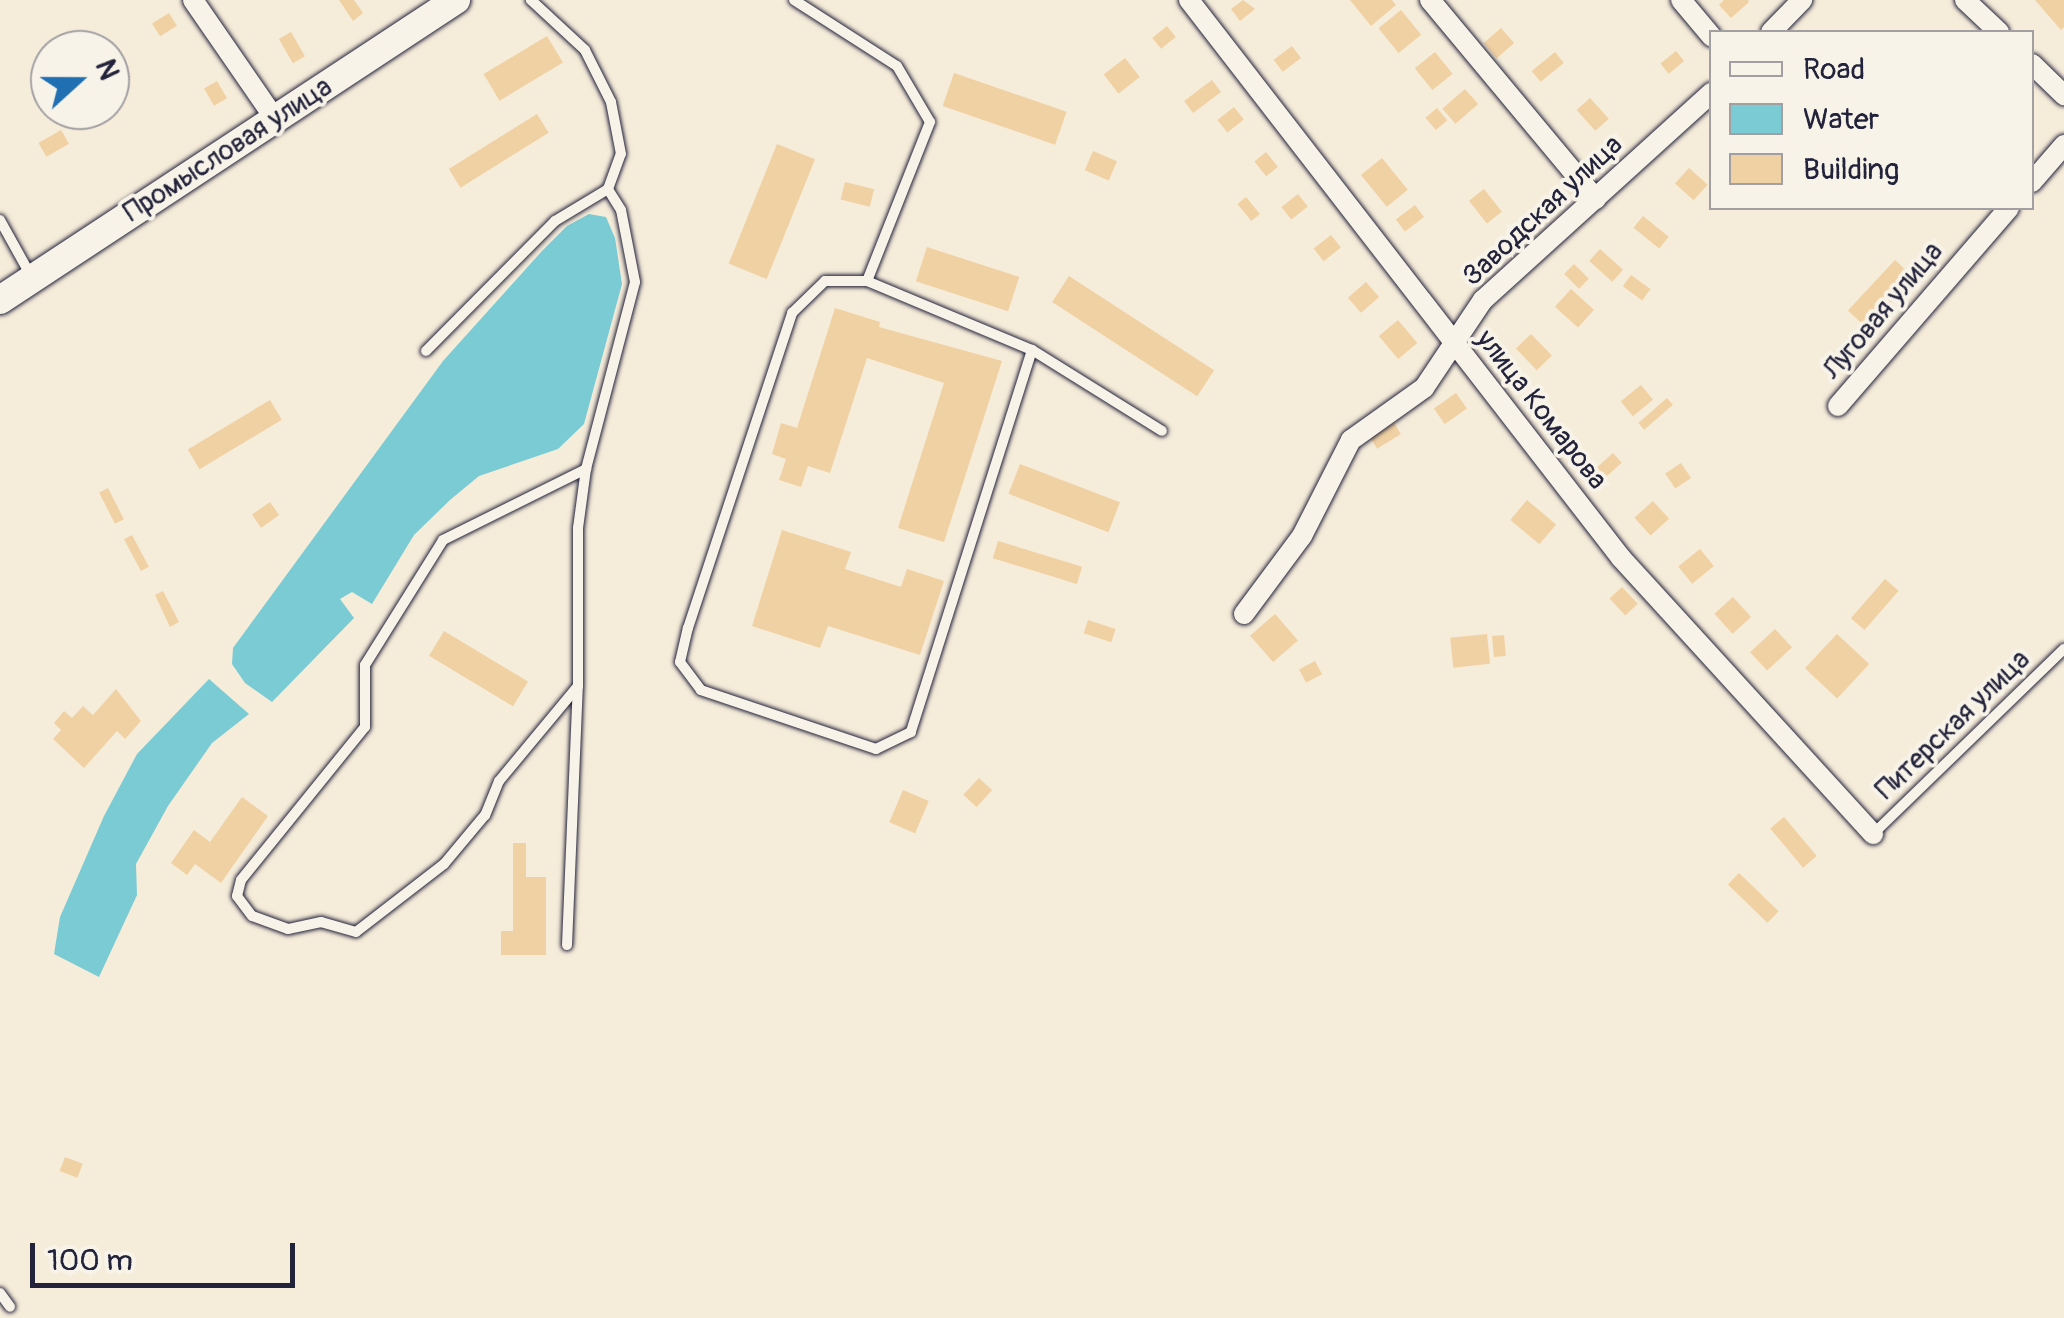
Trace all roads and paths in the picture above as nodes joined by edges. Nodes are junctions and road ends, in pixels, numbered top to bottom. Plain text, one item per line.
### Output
1 (193, 0) edge
2 (456, 0) edge
3 (532, 0) edge
4 (794, 0) edge
5 (1190, 0) edge
6 (1430, 0) edge
7 (1682, 0) edge
8 (1802, 0) edge
9 (1965, 0) edge
10 (1773, 30) edge
11 (1997, 30) edge
12 (1709, 34) edge
13 (2034, 66) edge
14 (1709, 95) edge
15 (2064, 95) edge
16 (275, 119) junction
17 (2064, 145) edge
18 (2034, 180) edge
19 (608, 189) junction
20 (1596, 199) junction
21 (2007, 210) edge
22 (0, 220) edge
23 (33, 279) junction
24 (867, 280) junction
25 (0, 300) edge
26 (1452, 340) junction
27 (1032, 350) junction
28 (426, 351) dead end
29 (1838, 406) dead end
30 (1162, 432) dead end
31 (586, 469) junction
32 (1244, 614) dead end
33 (2064, 648) edge
34 (578, 686) junction
35 (1873, 834) joint
36 (567, 945) dead end
37 (0, 1293) edge
38 (10, 1307) dead end

1 - 16 street
2 - 16 main road, Промысловая улица
3 - 19 lane
4 - 24 lane
5 - 26 street, улица Комарова
6 - 20 street
7 - 12 street
8 - 10 street
9 - 11 street
13 - 15 street
14 - 20 street, Заводская улица
16 - 23 main road, Промысловая улица
17 - 18 street
19 - 28 lane
19 - 31 lane
20 - 26 street, Заводская улица
21 - 29 street, Луговая улица
22 - 23 lane
23 - 25 main road, Промысловая улица
24 - 27 lane
24 - 27 lane
26 - 32 street, Заводская улица
26 - 35 street, улица Комарова
27 - 30 lane
31 - 34 lane
31 - 34 lane
33 - 35 lane, Питерская улица
34 - 36 lane
37 - 38 lane

